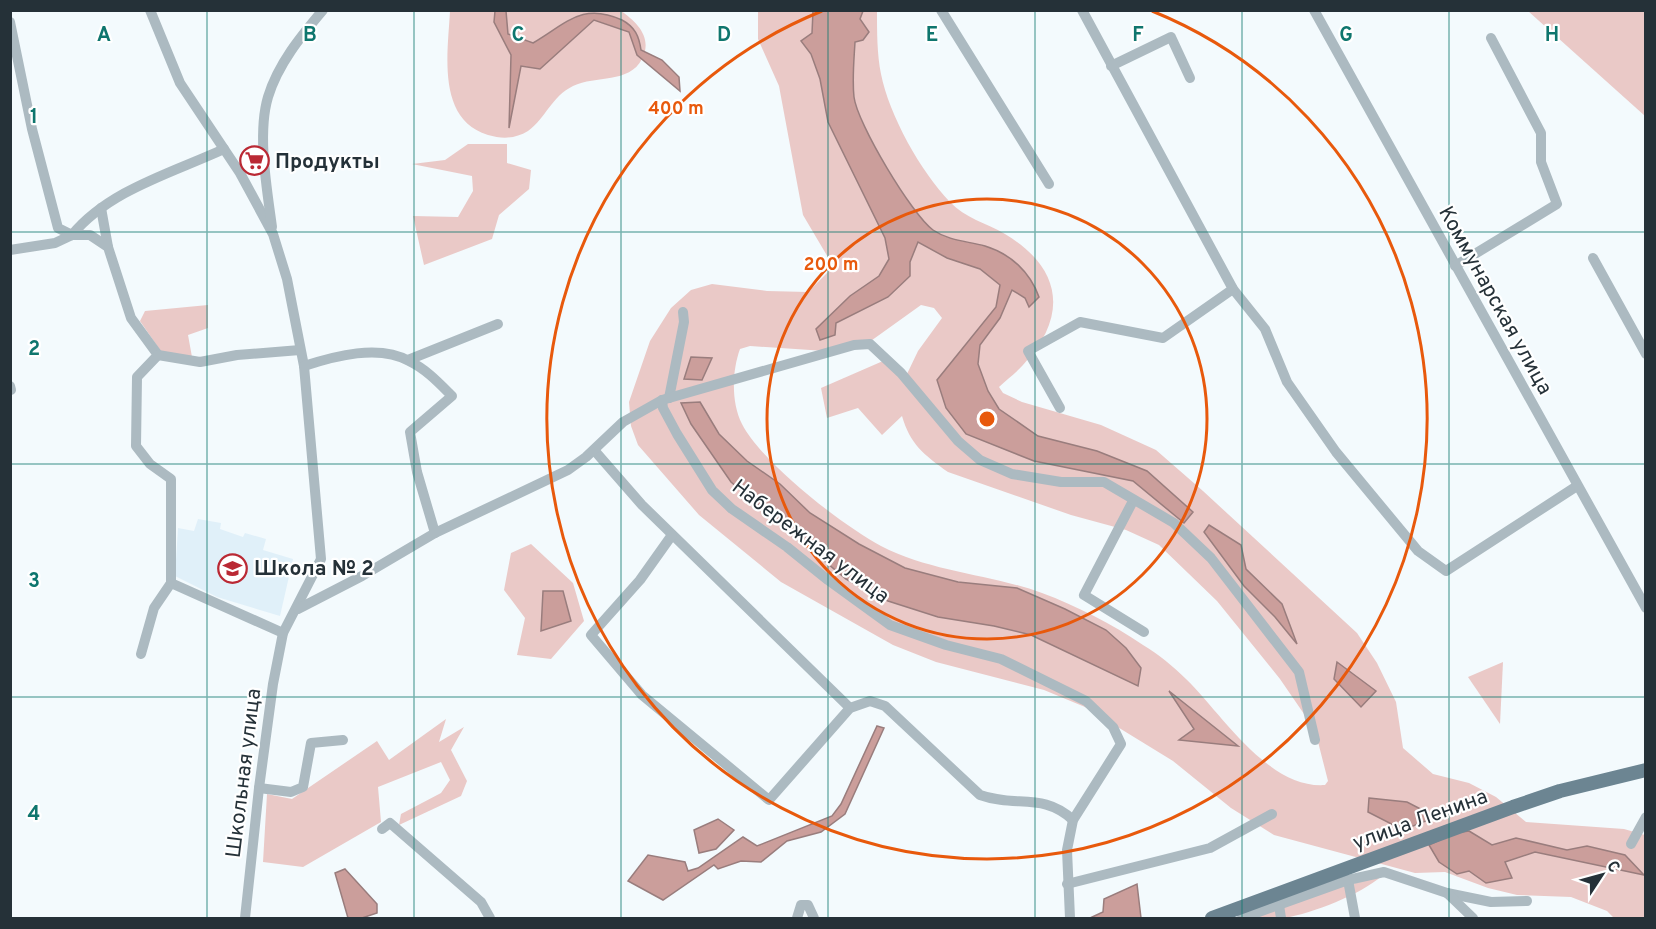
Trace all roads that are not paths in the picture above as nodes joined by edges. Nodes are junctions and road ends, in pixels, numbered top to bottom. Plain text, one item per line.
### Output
1 (150, 10) edge
2 (323, 10) edge
3 (941, 10) edge
4 (1082, 10) edge
5 (1314, 10) edge
6 (10, 22) edge
7 (1491, 38) dead end
8 (1111, 66) junction
9 (1190, 78) dead end
10 (224, 150) junction
11 (1049, 184) dead end
12 (101, 208) junction
13 (273, 234) junction
14 (72, 235) junction
15 (108, 247) junction
16 (10, 250) edge
17 (1593, 258) dead end
18 (1455, 266) junction
19 (1233, 289) junction
20 (683, 312) dead end
21 (498, 324) dead end
22 (1644, 347) edge
23 (300, 350) junction
24 (158, 355) junction
25 (408, 360) junction
26 (304, 366) junction
27 (666, 399) junction
28 (1060, 408) dead end
29 (594, 450) junction
30 (1577, 486) junction
31 (1133, 501) junction
32 (435, 533) junction
33 (672, 535) junction
34 (171, 583) junction
35 (1646, 608) edge
36 (298, 609) junction
37 (1144, 632) dead end
38 (284, 633) junction
39 (141, 654) dead end
40 (850, 708) junction
41 (343, 740) dead end
42 (1315, 740) dead end
43 (1646, 770) edge
44 (259, 788) junction
45 (1272, 814) dead end
46 (1646, 818) edge
47 (1073, 820) junction
48 (382, 829) dead end
49 (1631, 844) dead end
50 (1348, 880) junction
51 (1067, 884) junction
52 (1447, 894) junction
53 (1527, 901) dead end
54 (1456, 904) junction
55 (1279, 905) junction
56 (245, 918) edge
57 (490, 918) edge
58 (797, 918) edge
59 (814, 918) edge
60 (1070, 918) edge
61 (1212, 918) edge
62 (1242, 918) edge
63 (1281, 918) edge
64 (1354, 918) edge
65 (1457, 918) edge
66 (1473, 918) edge

1 - 10 street, Школьная улица
2 - 13 street, Школьная улица
3 - 11 street
4 - 8 street
5 - 18 street, Коммунарская улица
6 - 14 street
7 - 18 street
8 - 9 street
8 - 19 street
10 - 12 street
10 - 13 street, Школьная улица
12 - 14 street
12 - 15 street
13 - 23 street, Школьная улица
14 - 15 street
14 - 16 street
15 - 24 street
17 - 22 street
18 - 30 street, Коммунарская улица
19 - 28 street
19 - 30 street
20 - 27 street
21 - 25 street
23 - 24 street
23 - 26 street, Школьная улица
24 - 34 street
25 - 26 street
25 - 32 street
26 - 36 street, Школьная улица
27 - 29 street
27 - 31 street
27 - 47 street, Набережная улица
29 - 32 street
29 - 33 street
30 - 35 street, Коммунарская улица
31 - 37 street
31 - 42 street
32 - 36 street
33 - 40 street
33 - 40 street
34 - 38 street
34 - 39 street
36 - 38 street, Школьная улица
38 - 44 street, Школьная улица
40 - 47 street
41 - 44 street
43 - 61 main road, улица Ленина
44 - 56 street, Школьная улица
45 - 51 street
46 - 49 street
47 - 51 street, Набережная улица
48 - 57 street
50 - 52 street
50 - 55 street
50 - 64 street
51 - 60 street, Набережная улица
52 - 53 street
52 - 54 street
54 - 65 street
54 - 66 street
55 - 62 street
55 - 63 street
58 - 59 street

